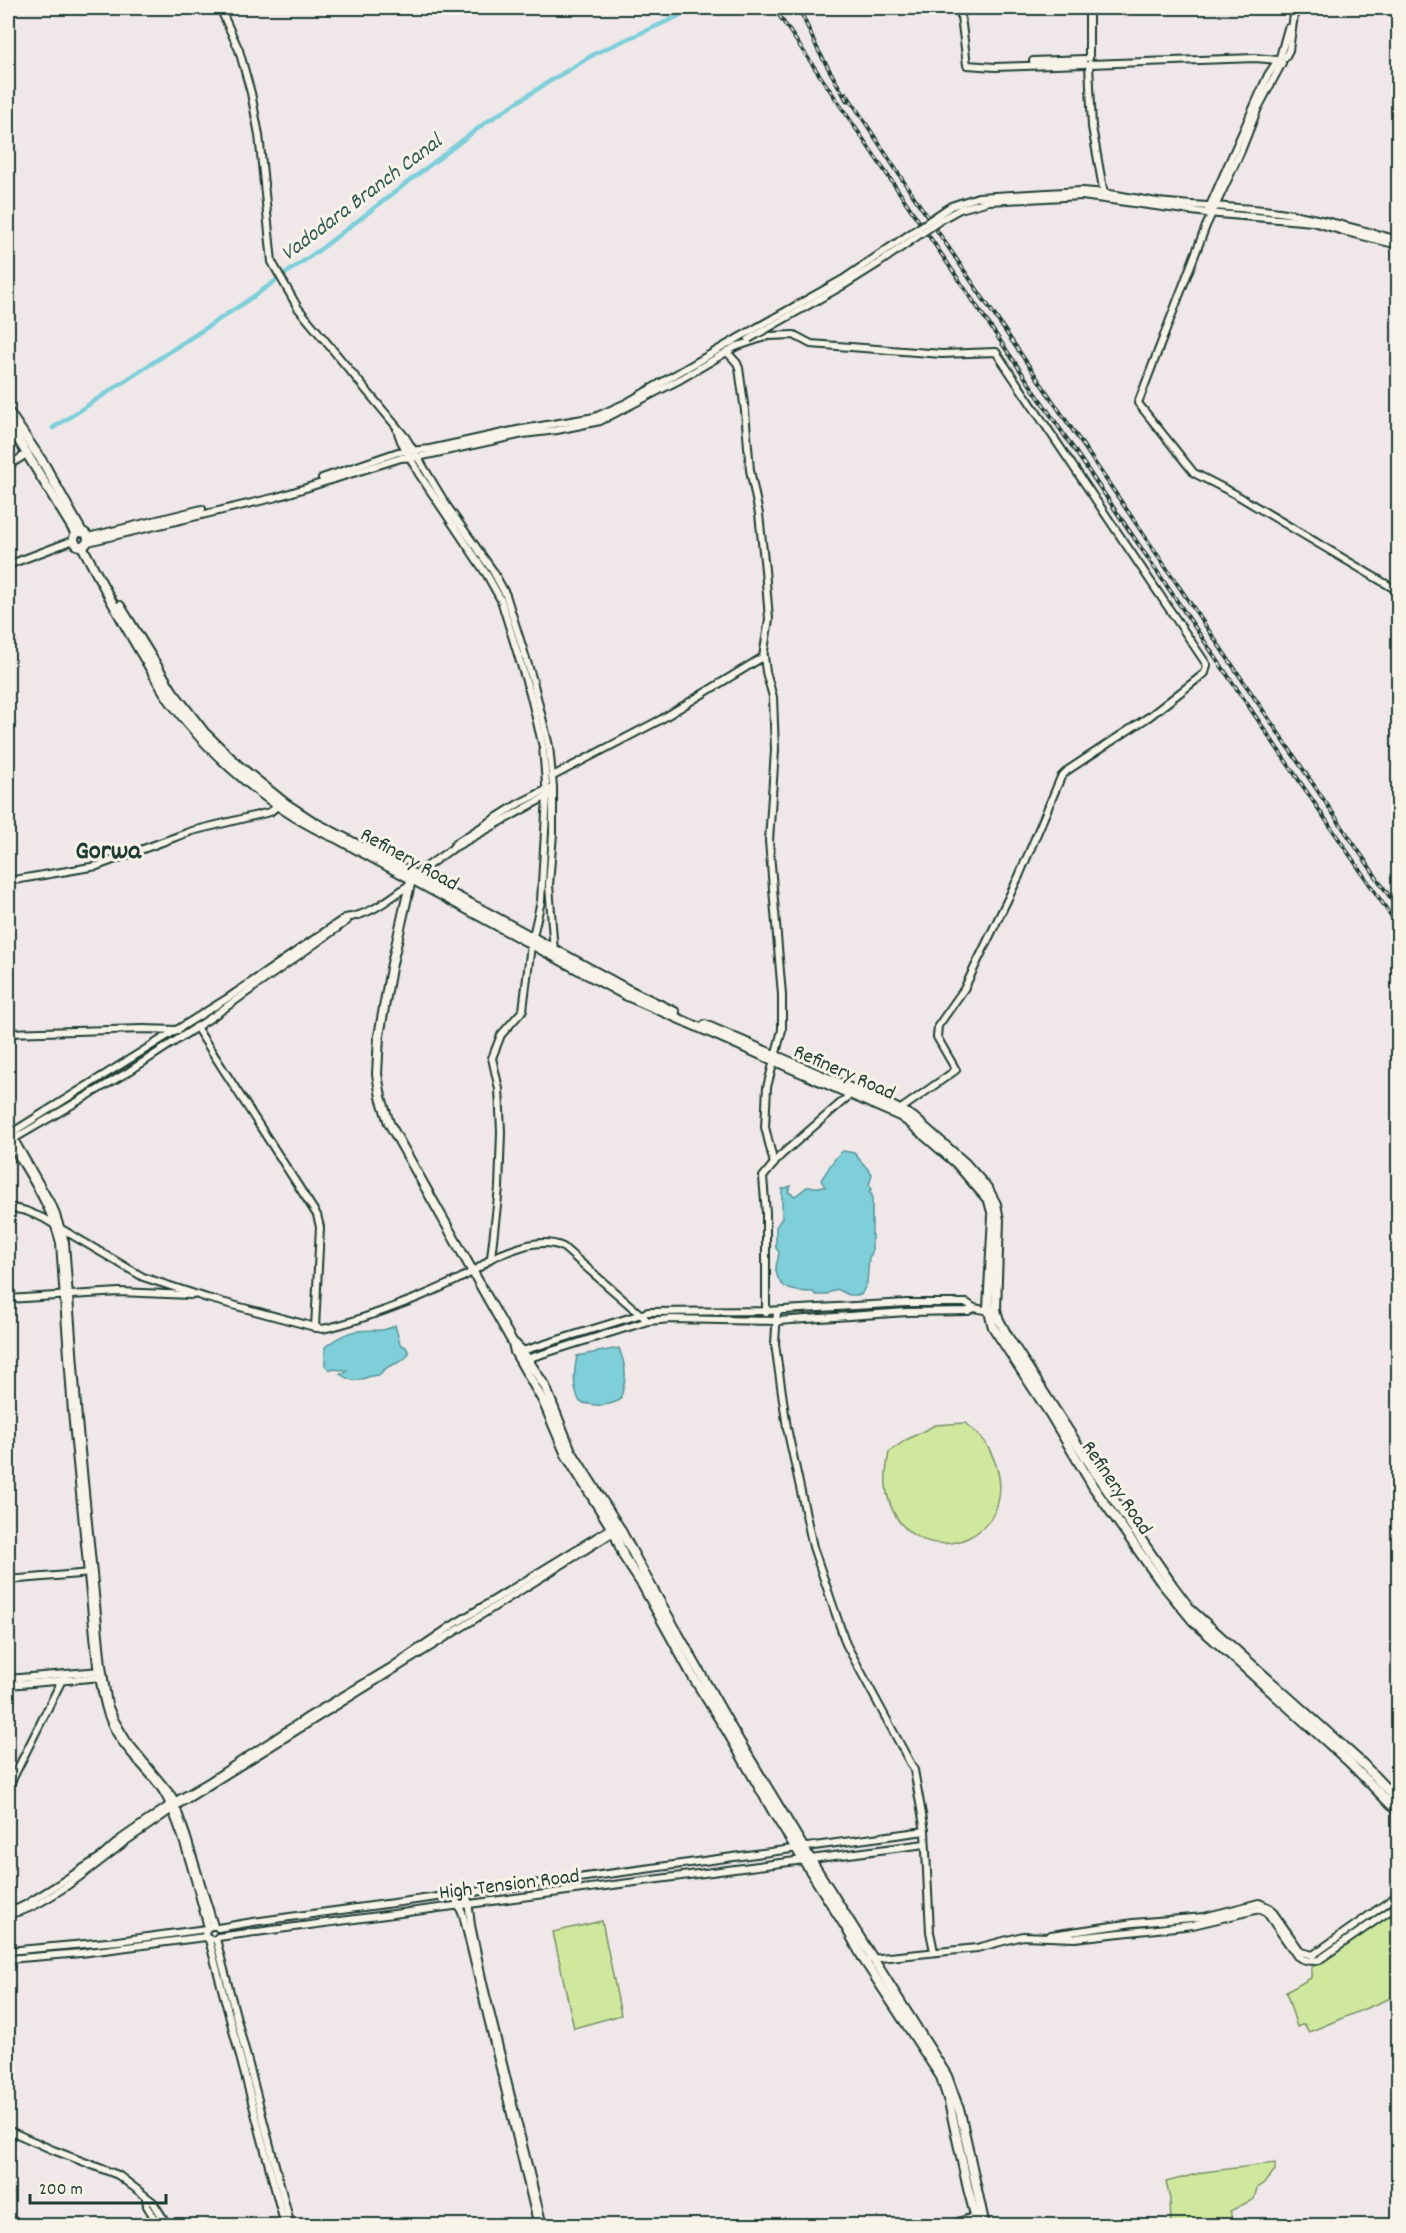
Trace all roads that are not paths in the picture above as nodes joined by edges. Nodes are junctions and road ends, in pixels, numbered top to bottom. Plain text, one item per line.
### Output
1 (220, 8) edge
2 (961, 8) edge
3 (1087, 8) edge
4 (1293, 8) edge
5 (1280, 59) junction
6 (1087, 63) junction
7 (1081, 193) junction
8 (1104, 195) junction
9 (1210, 210) junction
10 (1398, 240) edge
11 (1398, 244) edge
12 (735, 347) junction
13 (727, 352) junction
14 (8, 411) edge
15 (12, 425) edge
16 (397, 430) junction
17 (406, 451) junction
18 (28, 453) junction
19 (416, 454) junction
20 (410, 458) junction
21 (8, 466) edge
22 (82, 539) junction
23 (8, 565) edge
24 (1398, 591) edge
25 (513, 629) junction
26 (764, 656) junction
27 (553, 776) junction
28 (550, 791) junction
29 (281, 803) junction
30 (413, 880) junction
31 (8, 881) edge
32 (532, 942) junction
33 (298, 953) junction
34 (554, 954) junction
35 (193, 1029) junction
36 (177, 1030) junction
37 (8, 1034) edge
38 (776, 1057) junction
39 (76, 1093) junction
40 (851, 1094) junction
41 (80, 1100) junction
42 (897, 1112) junction
43 (9, 1137) edge
44 (774, 1164) junction
45 (8, 1207) edge
46 (58, 1226) junction
47 (491, 1258) junction
48 (474, 1270) junction
49 (67, 1294) junction
50 (200, 1295) junction
51 (8, 1299) edge
52 (974, 1308) junction
53 (988, 1310) junction
54 (766, 1311) junction
55 (777, 1311) junction
56 (997, 1312) junction
57 (640, 1314) junction
58 (766, 1320) junction
59 (648, 1321) junction
60 (777, 1321) junction
61 (315, 1328) junction
62 (521, 1356) junction
63 (612, 1530) junction
64 (92, 1573) junction
65 (8, 1580) edge
66 (1229, 1649) junction
67 (101, 1674) junction
68 (64, 1677) junction
69 (8, 1679) edge
70 (8, 1685) edge
71 (8, 1788) edge
72 (1398, 1801) edge
73 (172, 1806) junction
74 (1398, 1812) edge
75 (925, 1831) junction
76 (925, 1844) junction
77 (800, 1848) junction
78 (807, 1861) junction
79 (467, 1893) junction
80 (454, 1895) junction
81 (1398, 1895) edge
82 (468, 1905) junction
83 (1398, 1905) edge
84 (460, 1906) junction
85 (8, 1908) edge
86 (8, 1913) edge
87 (212, 1933) junction
88 (1047, 1936) junction
89 (46, 1948) junction
90 (934, 1951) junction
91 (8, 1952) edge
92 (47, 1956) junction
93 (8, 1959) edge
94 (868, 1959) junction
95 (8, 2130) edge
96 (146, 2196) junction
97 (979, 2215) junction
98 (159, 2226) edge
99 (168, 2226) edge
100 (285, 2226) edge
101 (291, 2226) edge
102 (538, 2226) edge
103 (543, 2226) edge
104 (946, 2226) edge
105 (978, 2226) edge
106 (986, 2226) edge

1 - 16 street
2 - 6 street
3 - 6 street
4 - 5 street
5 - 6 street
5 - 9 street
6 - 8 street
7 - 8 street
7 - 12 street, bridge
7 - 19 street, bridge
8 - 9 street
9 - 10 street
9 - 11 street
9 - 24 street
12 - 13 street
12 - 42 street
13 - 19 street
13 - 26 street
14 - 15 main road, Refinery Road
15 - 18 main road, Refinery Road
15 - 22 main road, Refinery Road
16 - 17 street
16 - 19 street
17 - 19 street
17 - 20 street
17 - 22 street
18 - 21 street
18 - 22 main road, Refinery Road
19 - 20 street
19 - 25 street
20 - 22 street
20 - 25 street
22 - 23 street
22 - 29 main road, Refinery Road
25 - 27 street
25 - 28 street
26 - 27 street
26 - 38 street
27 - 28 street
28 - 30 street
28 - 32 street
28 - 34 street
29 - 30 main road, Refinery Road
29 - 31 street
30 - 32 main road, Refinery Road
30 - 33 street
30 - 48 main road
32 - 34 main road, Refinery Road
32 - 47 street
33 - 35 street
33 - 36 street
34 - 38 main road, Refinery Road
35 - 36 street
35 - 41 street
35 - 61 street
36 - 37 street
36 - 39 street
38 - 40 main road, Refinery Road
38 - 42 main road, Refinery Road
38 - 44 street
39 - 41 street
39 - 43 street
40 - 42 main road, Refinery Road
40 - 44 street
41 - 43 street
42 - 53 main road, Refinery Road
42 - 56 main road, Refinery Road
43 - 46 street
44 - 54 street
45 - 46 street
46 - 49 street
46 - 50 street
47 - 48 street
47 - 57 street
48 - 61 street
48 - 62 main road
49 - 50 street
49 - 51 street
49 - 64 street
50 - 61 street
52 - 53 street
52 - 55 street
52 - 60 street
53 - 56 street
53 - 66 main road, Refinery Road
54 - 55 street
54 - 57 street
54 - 58 street
55 - 60 street
56 - 66 main road, Refinery Road
57 - 59 street
57 - 62 street
58 - 59 street
58 - 60 street
59 - 62 street
60 - 75 street
62 - 63 main road
62 - 77 main road
63 - 73 street
63 - 77 main road
64 - 65 street
64 - 67 street
66 - 72 main road, Refinery Road
66 - 74 main road, Refinery Road
67 - 68 street
67 - 73 street
68 - 69 street
68 - 70 street
68 - 71 street
73 - 85 street
73 - 86 street
73 - 87 street
75 - 76 street
75 - 77 street, High Tension Road
76 - 78 street, High Tension Road
76 - 90 street
77 - 78 main road
77 - 79 street, High Tension Road
78 - 82 street, High Tension Road
78 - 94 main road
79 - 80 street, High Tension Road
79 - 82 street
80 - 84 street
80 - 87 street, High Tension Road
81 - 88 street
82 - 84 street, High Tension Road
82 - 103 street
83 - 88 street
84 - 87 street, High Tension Road
84 - 102 street
87 - 89 street
87 - 92 street
87 - 100 street
87 - 101 street
88 - 90 street
89 - 91 street
89 - 92 street
90 - 94 street
92 - 93 street
94 - 97 main road
95 - 96 street
96 - 98 street
96 - 99 street
97 - 104 street
97 - 105 main road
97 - 106 main road

